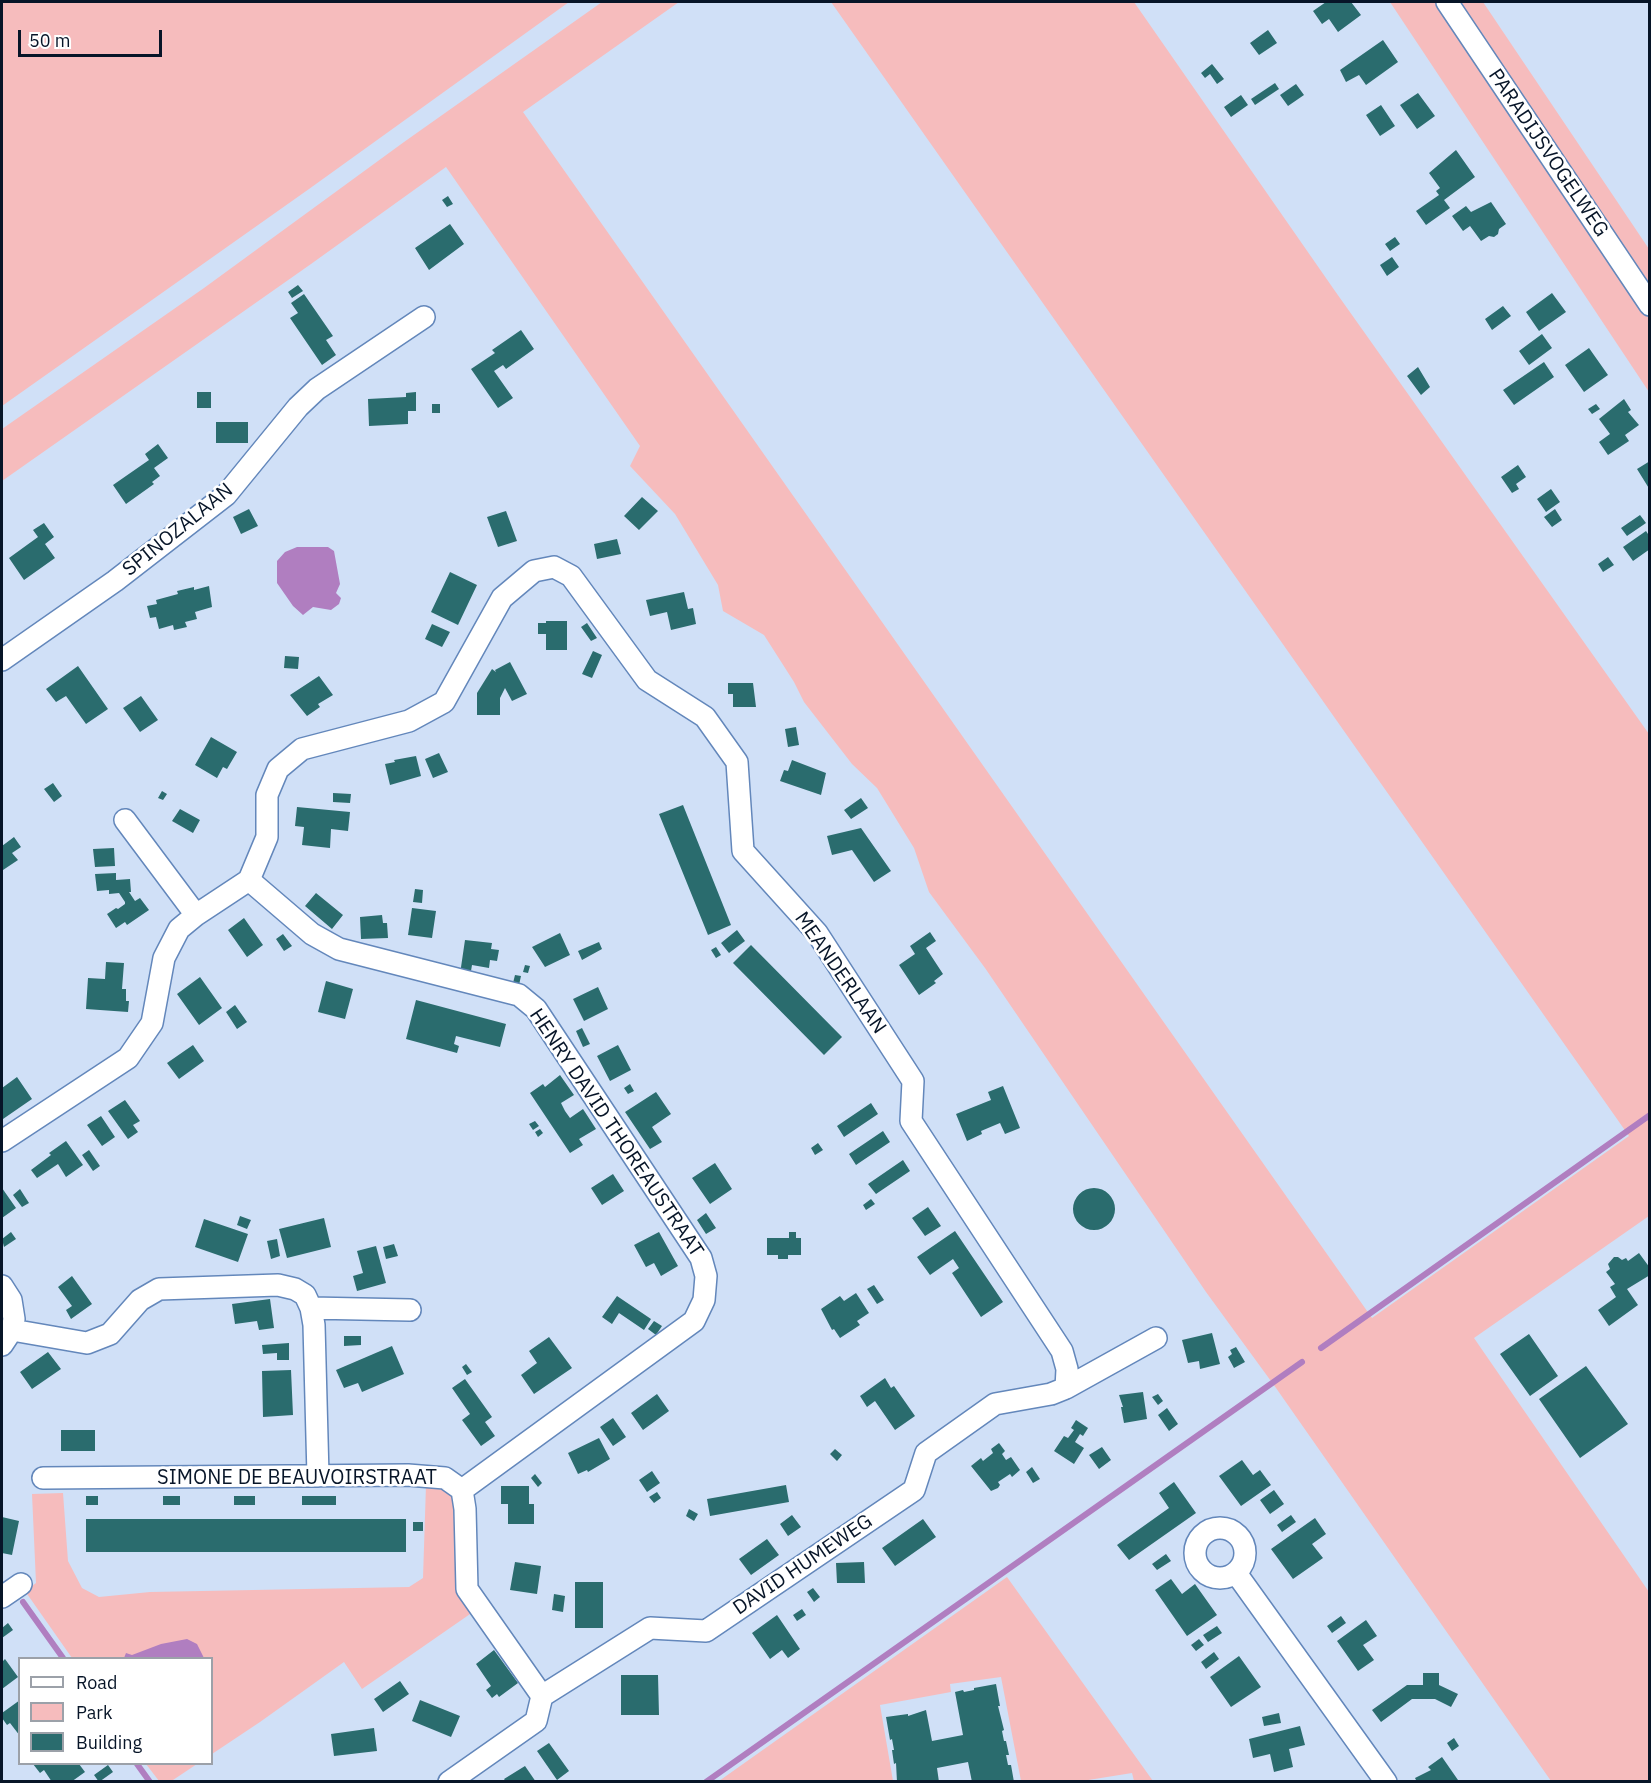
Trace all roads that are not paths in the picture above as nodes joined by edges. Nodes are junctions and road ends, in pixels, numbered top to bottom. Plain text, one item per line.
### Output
1 (1447, 2) edge
2 (1650, 305) edge
3 (424, 317) dead end
4 (2, 660) edge
5 (125, 820) dead end
6 (249, 880) junction
7 (196, 915) junction
8 (2, 1141) edge
9 (2, 1287) edge
10 (311, 1308) junction
11 (410, 1310) dead end
12 (7, 1337) edge
13 (1156, 1338) dead end
14 (1066, 1388) junction
15 (318, 1476) junction
16 (43, 1478) dead end
17 (462, 1490) junction
18 (1236, 1573) dead end
19 (21, 1584) dead end
20 (2, 1597) edge
21 (542, 1696) junction
22 (449, 1782) edge
23 (1386, 1782) edge

1 - 2 street, PARADIJSVOGELWEG
3 - 4 street, SPINOZALAAN
5 - 7 street
6 - 7 street
6 - 14 street, MEANDERLAAN
6 - 17 street, HENRY DAVID THOREAUSTRAAT
7 - 8 street
9 - 12 street
10 - 11 street
10 - 12 street
10 - 15 street
13 - 14 street, DAVID HUMEWEG
14 - 21 street, DAVID HUMEWEG
15 - 16 street, SIMONE DE BEAUVOIRSTRAAT
15 - 17 street, SIMONE DE BEAUVOIRSTRAAT
17 - 21 street, SIMONE DE BEAUVOIRSTRAAT
18 - 23 street
19 - 20 street
21 - 22 street

